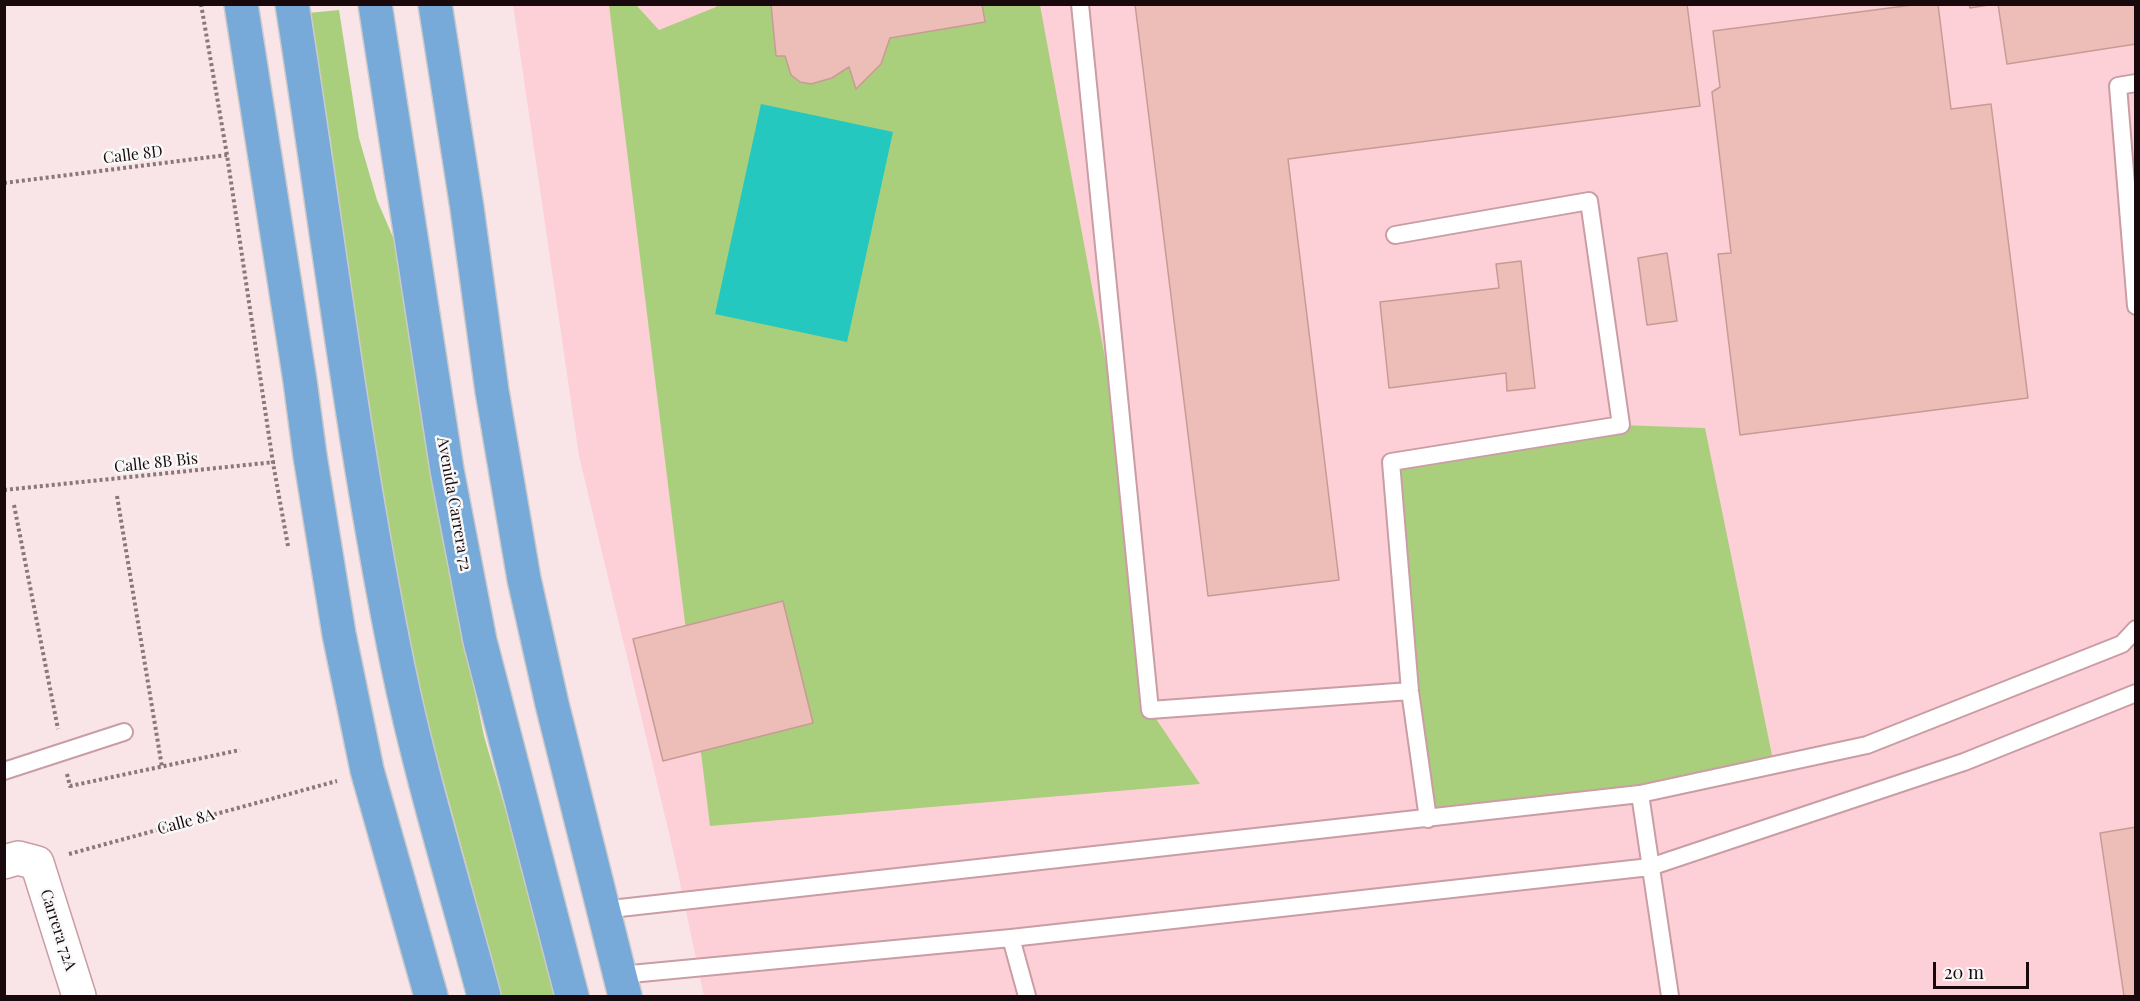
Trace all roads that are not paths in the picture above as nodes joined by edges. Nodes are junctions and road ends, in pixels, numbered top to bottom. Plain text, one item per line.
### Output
1 (242, 4) edge
2 (292, 4) edge
3 (375, 4) edge
4 (435, 4) edge
5 (1080, 4) edge
6 (2136, 83) edge
7 (1395, 234) dead end
8 (2136, 306) edge
9 (2136, 629) edge
10 (1410, 691) junction
11 (2136, 693) edge
12 (124, 732) dead end
13 (4, 771) edge
14 (1640, 794) junction
15 (1428, 819) junction
16 (4, 862) edge
17 (1650, 867) junction
18 (602, 910) junction
19 (1011, 938) junction
20 (622, 986) edge
21 (79, 996) edge
22 (431, 996) edge
23 (484, 996) edge
24 (572, 996) edge
25 (1027, 996) edge
26 (1670, 996) edge

1 - 22 highway
2 - 23 highway
3 - 24 highway, Avenida Carrera 72
4 - 18 highway
5 - 10 lane
6 - 8 lane
7 - 10 lane
9 - 14 lane
10 - 15 lane
11 - 17 lane
12 - 13 lane
14 - 15 lane
14 - 17 lane
15 - 18 lane
16 - 21 street, Carrera 72A
17 - 19 lane
17 - 26 lane
18 - 20 highway
19 - 20 lane
19 - 25 lane

